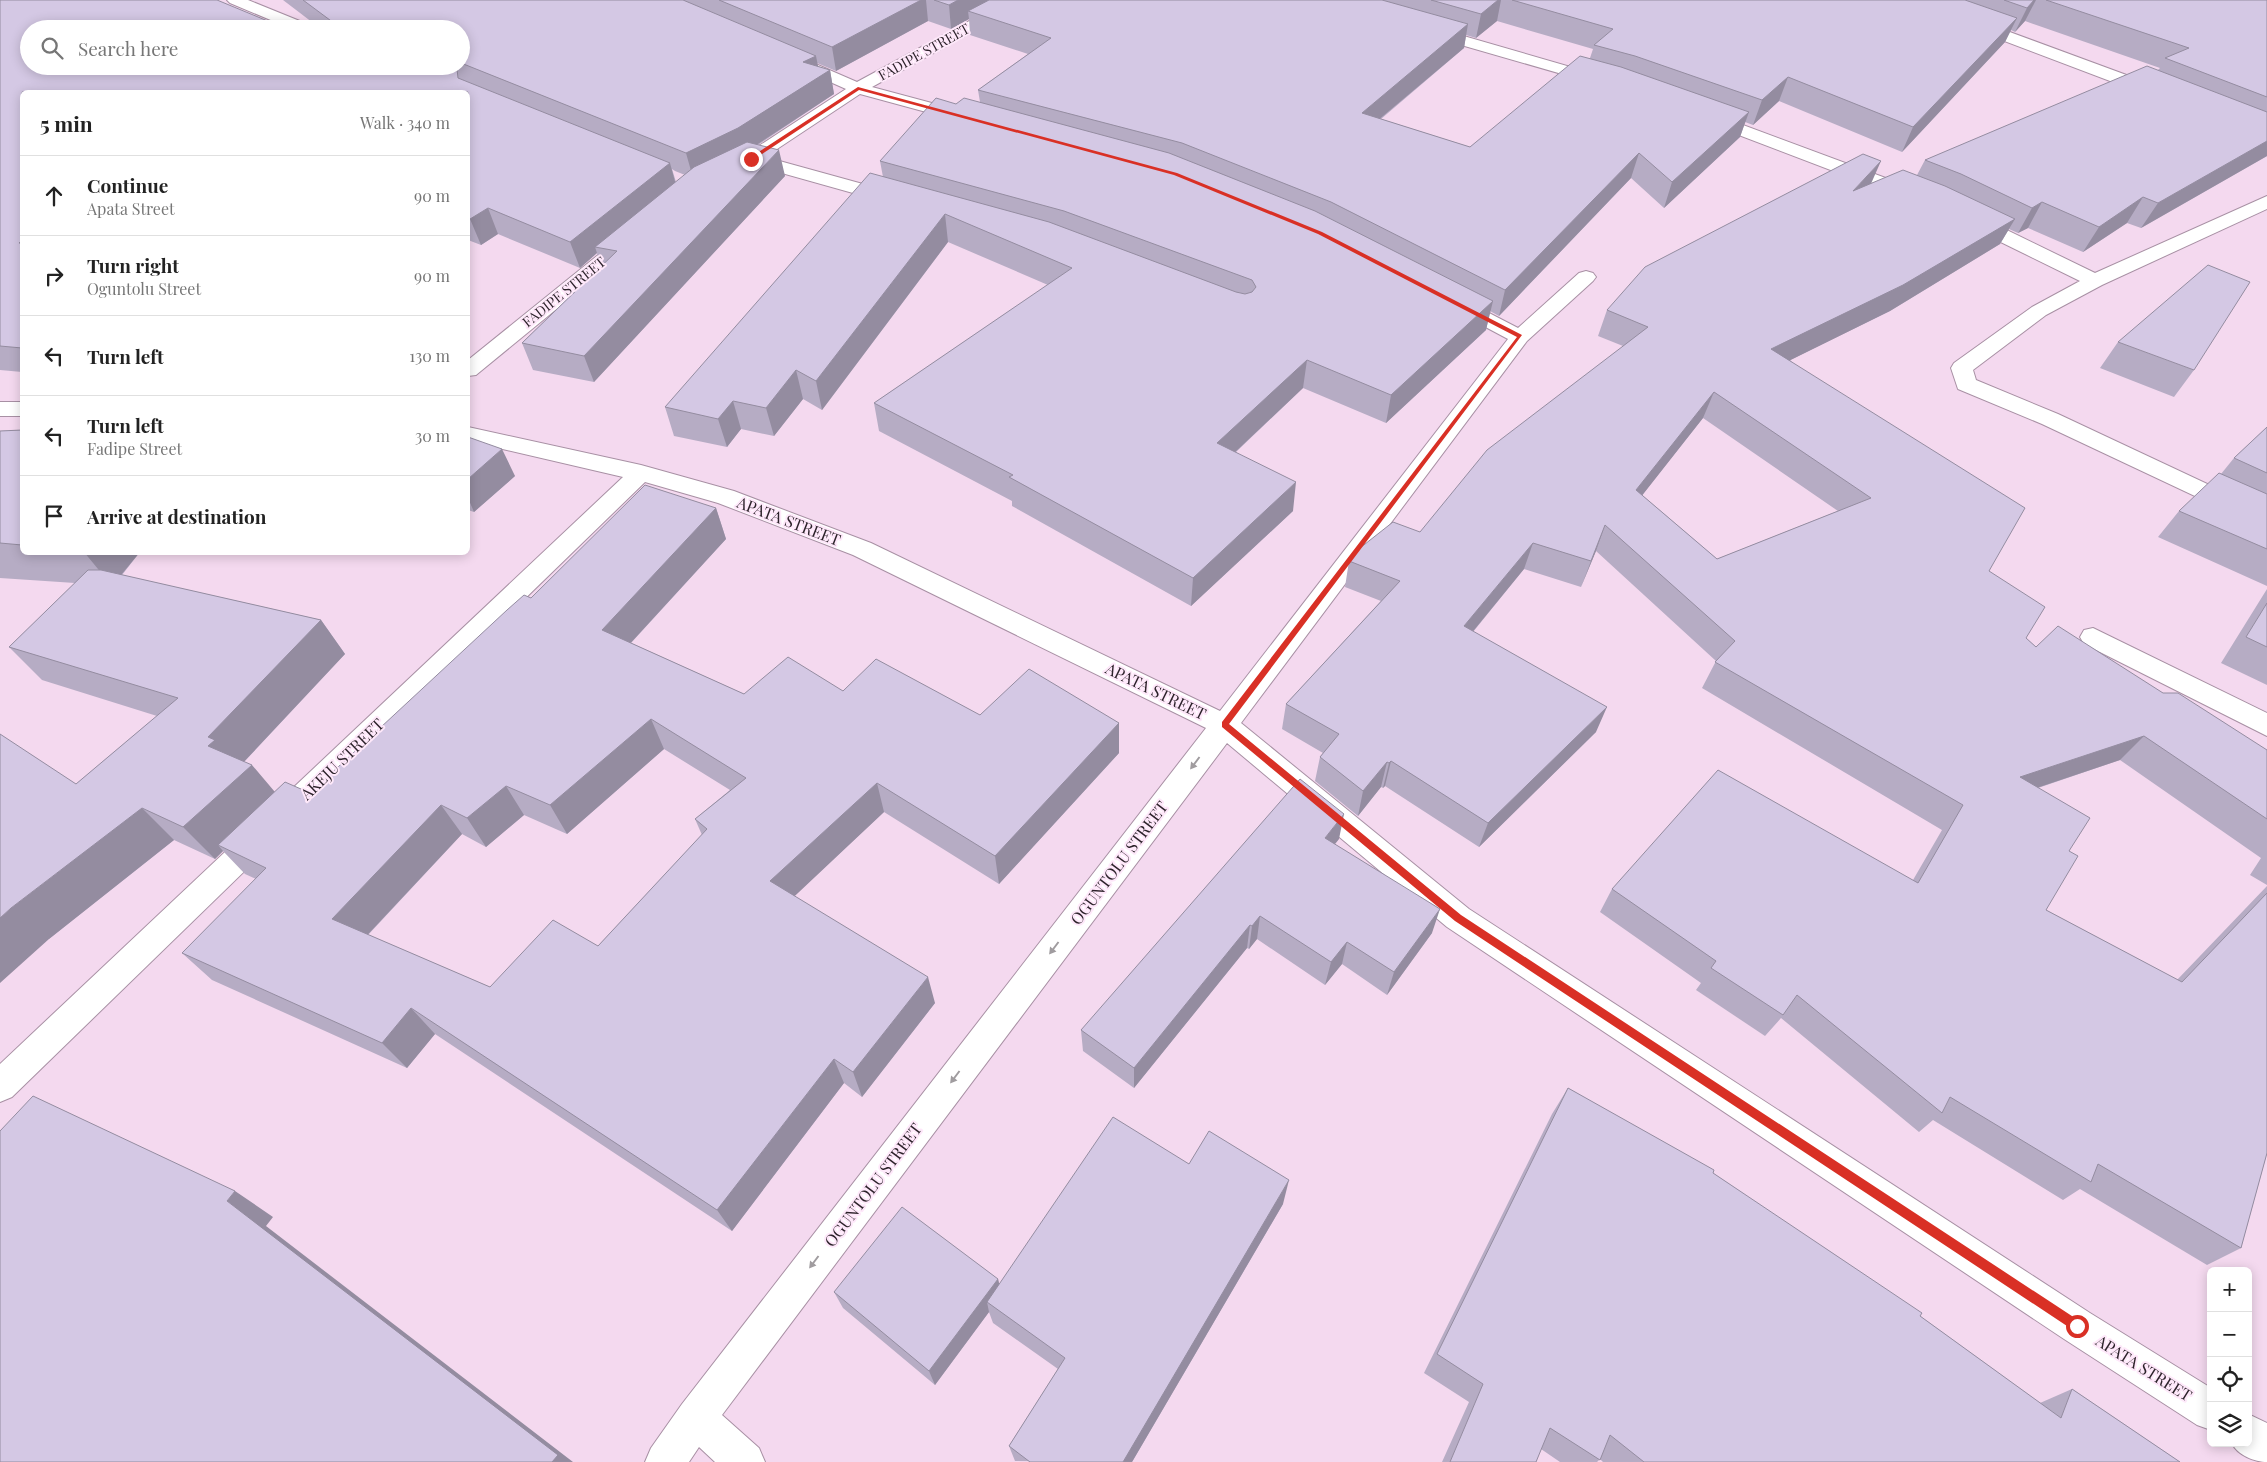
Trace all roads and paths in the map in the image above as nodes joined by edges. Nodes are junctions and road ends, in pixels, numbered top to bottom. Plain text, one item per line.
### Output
1 (235, 0) edge
2 (1019, 0) edge
3 (1909, 0) edge
4 (284, 20) edge
5 (1409, 25) edge
6 (786, 58) edge
7 (1612, 83) edge
8 (858, 88) junction
9 (2170, 98) edge
10 (1692, 112) edge
11 (983, 122) edge
12 (751, 159) junction
13 (719, 175) edge
14 (1927, 200) edge
15 (905, 202) edge
16 (2267, 202) edge
17 (1957, 213) edge
18 (641, 230) edge
19 (1586, 277) dead end
20 (2095, 282) junction
21 (1442, 296) edge
22 (1520, 337) junction
23 (470, 368) edge
24 (0, 409) edge
25 (20, 409) edge
26 (470, 434) edge
27 (641, 473) junction
28 (2267, 522) edge
29 (2093, 638) dead end
30 (1224, 724) junction
31 (2267, 724) edge
32 (0, 1086) edge
33 (2207, 1408) edge
34 (696, 1418) junction
35 (2252, 1437) edge
36 (2267, 1446) edge
37 (665, 1462) edge
38 (745, 1462) edge

1 - 4 street
2 - 8 street, FADIPE STREET
3 - 9 street
5 - 7 street
6 - 8 street
8 - 11 street
8 - 12 street, FADIPE STREET
10 - 14 street
12 - 13 street, FADIPE STREET
12 - 15 street
16 - 20 street
17 - 20 street
18 - 23 street, FADIPE STREET
19 - 22 street, OGUNTOLU STREET
20 - 28 street
21 - 22 street
22 - 30 street, OGUNTOLU STREET
24 - 25 street
26 - 27 street, APATA STREET
27 - 30 street, APATA STREET
27 - 32 street, AKEJU STREET
29 - 31 street
30 - 33 street, APATA STREET
30 -> 34 street, OGUNTOLU STREET
34 - 37 street, OGUNTOLU STREET
34 - 38 street
35 - 36 street

